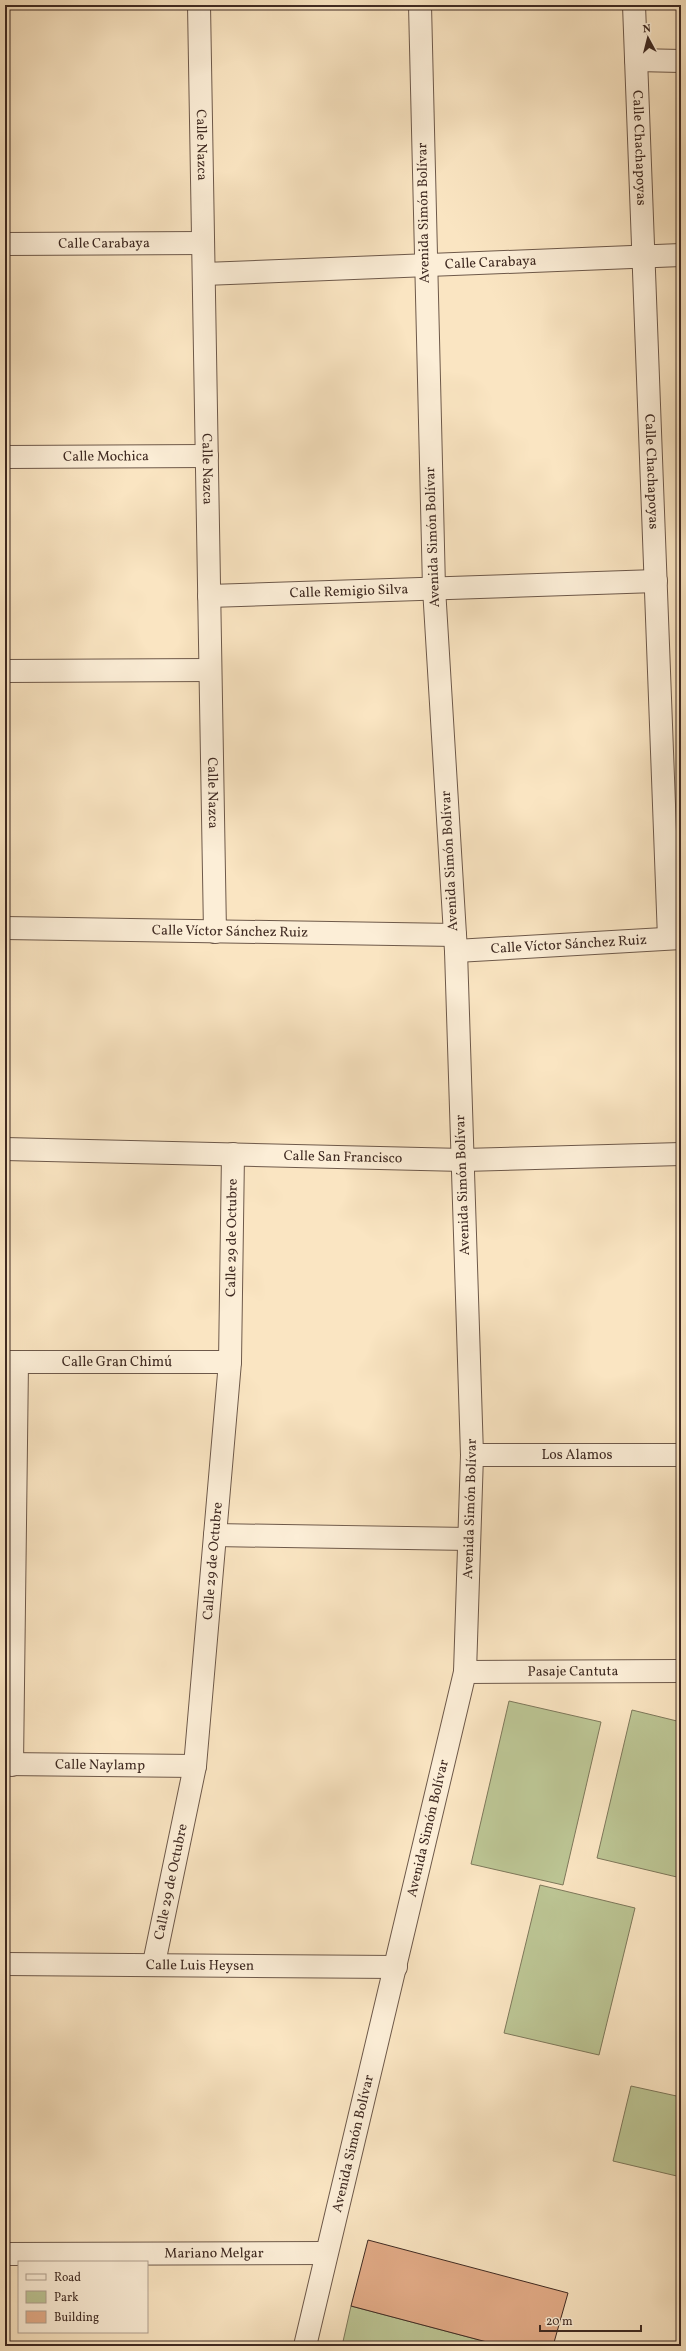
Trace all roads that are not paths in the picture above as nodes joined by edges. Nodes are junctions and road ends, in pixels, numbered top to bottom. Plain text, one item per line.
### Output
1 (200, 5) edge
2 (420, 5) edge
3 (634, 5) edge
4 (636, 60) junction
5 (681, 60) edge
6 (203, 243) junction
7 (5, 244) edge
8 (681, 255) edge
9 (644, 256) junction
10 (425, 267) junction
11 (204, 274) junction
12 (207, 456) junction
13 (5, 457) edge
14 (656, 581) junction
15 (434, 588) junction
16 (209, 596) junction
17 (210, 670) junction
18 (5, 671) edge
19 (5, 928) edge
20 (215, 932) junction
21 (675, 938) edge
22 (455, 943) junction
23 (5, 1149) edge
24 (234, 1154) junction
25 (681, 1154) edge
26 (463, 1160) junction
27 (11, 1362) edge
28 (230, 1362) junction
29 (681, 1454) edge
30 (472, 1455) junction
31 (215, 1535) junction
32 (469, 1539) junction
33 (681, 1671) edge
34 (465, 1672) junction
35 (9, 1765) edge
36 (195, 1766) junction
37 (154, 1963) junction
38 (5, 1964) edge
39 (396, 1967) junction
40 (326, 2252) junction
41 (5, 2254) edge
42 (305, 2346) edge

1 - 6 street, Calle Nazca
2 - 10 street, Avenida Simón Bolívar
3 - 4 street, Calle Chachapoyas
4 - 5 street
4 - 9 street, Calle Chachapoyas
6 - 7 street, Calle Carabaya
6 - 11 street, Calle Nazca
8 - 9 street, Calle Carabaya
9 - 10 street, Calle Carabaya
9 - 14 street, Calle Chachapoyas
10 - 11 street, Calle Carabaya
10 - 15 street, Avenida Simón Bolívar
11 - 12 street, Calle Nazca
12 - 13 street, Calle Mochica
12 - 16 street, Calle Nazca
14 - 15 street, Calle Remigio Silva
14 - 21 street, Calle Chachapoyas
15 - 16 street, Calle Remigio Silva
15 - 22 street, Avenida Simón Bolívar
16 - 17 street, Calle Nazca
17 - 18 street
17 - 20 street, Calle Nazca
19 - 20 street, Calle Víctor Sánchez Ruiz
20 - 22 street, Calle Víctor Sánchez Ruiz
21 - 22 street, Calle Víctor Sánchez Ruiz
22 - 26 street, Avenida Simón Bolívar
23 - 24 street, Calle San Francisco
24 - 26 street, Calle San Francisco
24 - 28 street, Calle 29 de Octubre
25 - 26 street, Calle San Francisco
26 - 30 street, Avenida Simón Bolívar
27 - 28 street, Calle Gran Chimú
27 - 35 street
28 - 31 street, Calle 29 de Octubre
29 - 30 street, Los Alamos
30 - 32 street, Avenida Simón Bolívar
31 - 32 street
31 - 36 street, Calle 29 de Octubre
32 - 34 street, Avenida Simón Bolívar
33 - 34 street, Pasaje Cantuta
34 - 39 street, Avenida Simón Bolívar
35 - 36 street, Calle Naylamp
36 - 37 street, Calle 29 de Octubre
37 - 38 street, Calle Luis Heysen
37 - 39 street, Calle Luis Heysen
39 - 40 street, Avenida Simón Bolívar
40 - 41 street, Mariano Melgar
40 - 42 street, Avenida Simón Bolívar

